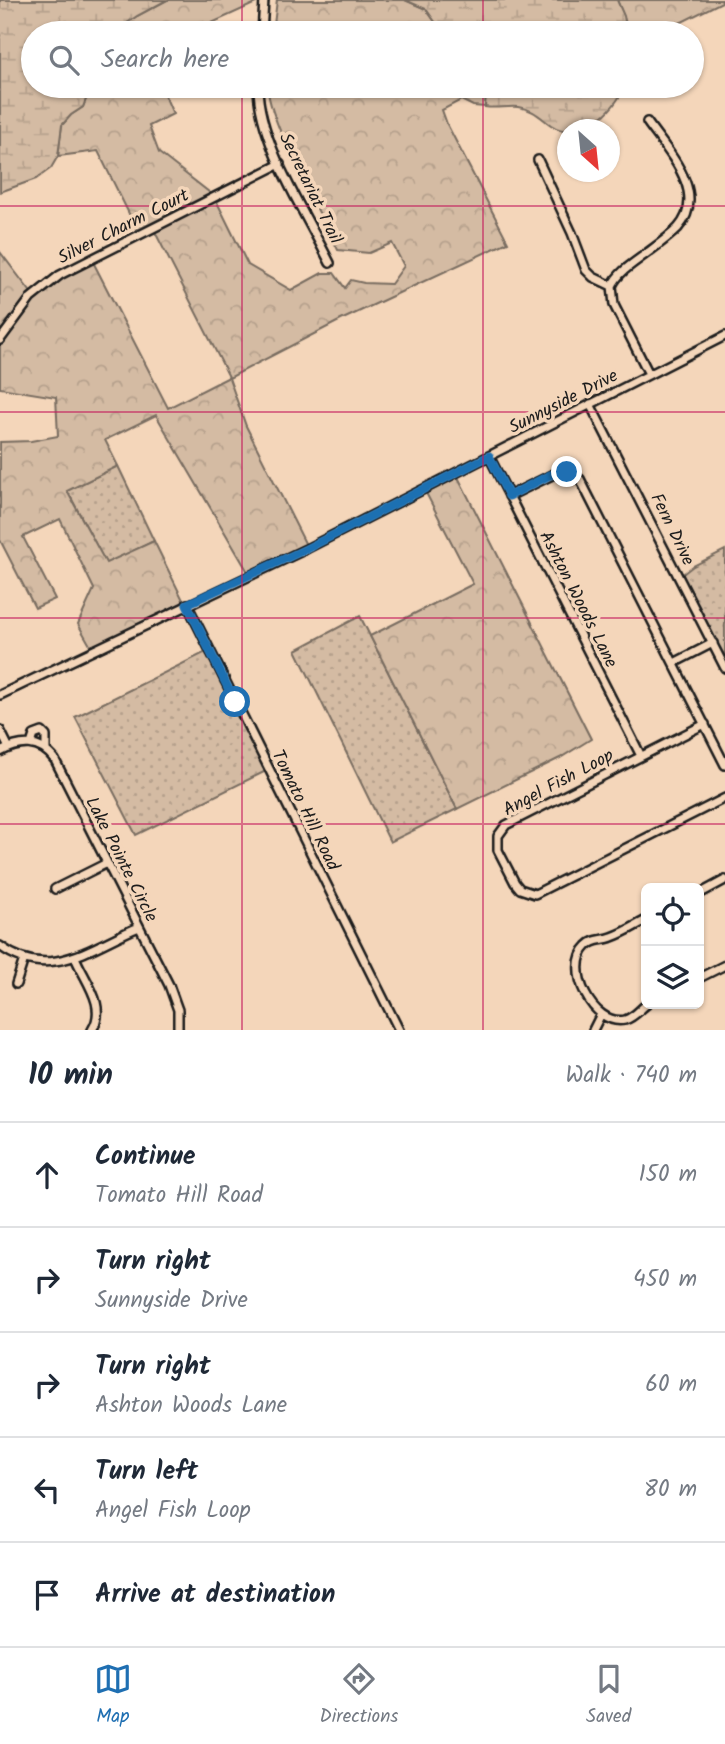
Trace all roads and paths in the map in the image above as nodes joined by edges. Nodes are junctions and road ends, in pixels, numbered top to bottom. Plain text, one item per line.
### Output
1 (264, 0) edge
2 (263, 21) edge
3 (260, 98) edge
4 (647, 122) dead end
5 (538, 160) dead end
6 (280, 164) junction
7 (330, 263) dead end
8 (612, 286) junction
9 (725, 337) edge
10 (0, 340) edge
11 (649, 374) junction
12 (590, 404) junction
13 (489, 456) junction
14 (509, 496) junction
15 (187, 604) junction
16 (713, 643) junction
17 (674, 663) junction
18 (725, 668) edge
19 (0, 695) edge
20 (705, 724) junction
21 (0, 730) edge
22 (31, 744) junction
23 (9, 748) junction
24 (46, 750) junction
25 (0, 752) edge
26 (641, 756) junction
27 (725, 765) edge
28 (725, 798) edge
29 (107, 863) junction
30 (725, 880) edge
31 (55, 889) dead end
32 (704, 891) edge
33 (641, 923) edge
34 (139, 927) junction
35 (0, 946) edge
36 (75, 957) junction
37 (24, 959) junction
38 (725, 965) edge
39 (704, 976) edge
40 (16, 984) dead end
41 (641, 1009) edge
42 (601, 1014) junction
43 (92, 1030) edge
44 (178, 1030) edge
45 (399, 1030) edge
46 (593, 1030) edge

1 - 2 street
3 - 6 street, Secretariat Trail
4 - 8 street
5 - 8 street
6 - 7 street, Secretariat Trail
6 - 10 street, Silver Charm Court
8 - 11 street
9 - 11 street, Sunnyside Drive
11 - 12 street, Sunnyside Drive
12 - 13 street, Sunnyside Drive
12 - 16 street, Fern Drive
13 - 14 street, Ashton Woods Lane
13 - 15 street, Sunnyside Drive
14 - 17 street
14 - 26 street, Ashton Woods Lane
15 - 19 street, Sunnyside Drive
15 - 45 street, Tomato Hill Road
16 - 17 street
16 - 18 street, Fern Drive
17 - 20 street
20 - 26 street, Angel Fish Loop
20 - 27 street
21 - 23 street
22 - 23 street
22 - 24 street
22 - 24 street
23 - 25 street
24 - 29 street, Lake Pointe Circle
26 - 28 street, Angel Fish Loop
29 - 31 street
29 - 34 street, Lake Pointe Circle
30 - 32 street
33 - 42 street
34 - 36 street
34 - 44 street, Lake Pointe Circle
35 - 37 street
36 - 37 street
36 - 43 street
37 - 40 street
38 - 39 street
41 - 42 street
42 - 46 street

